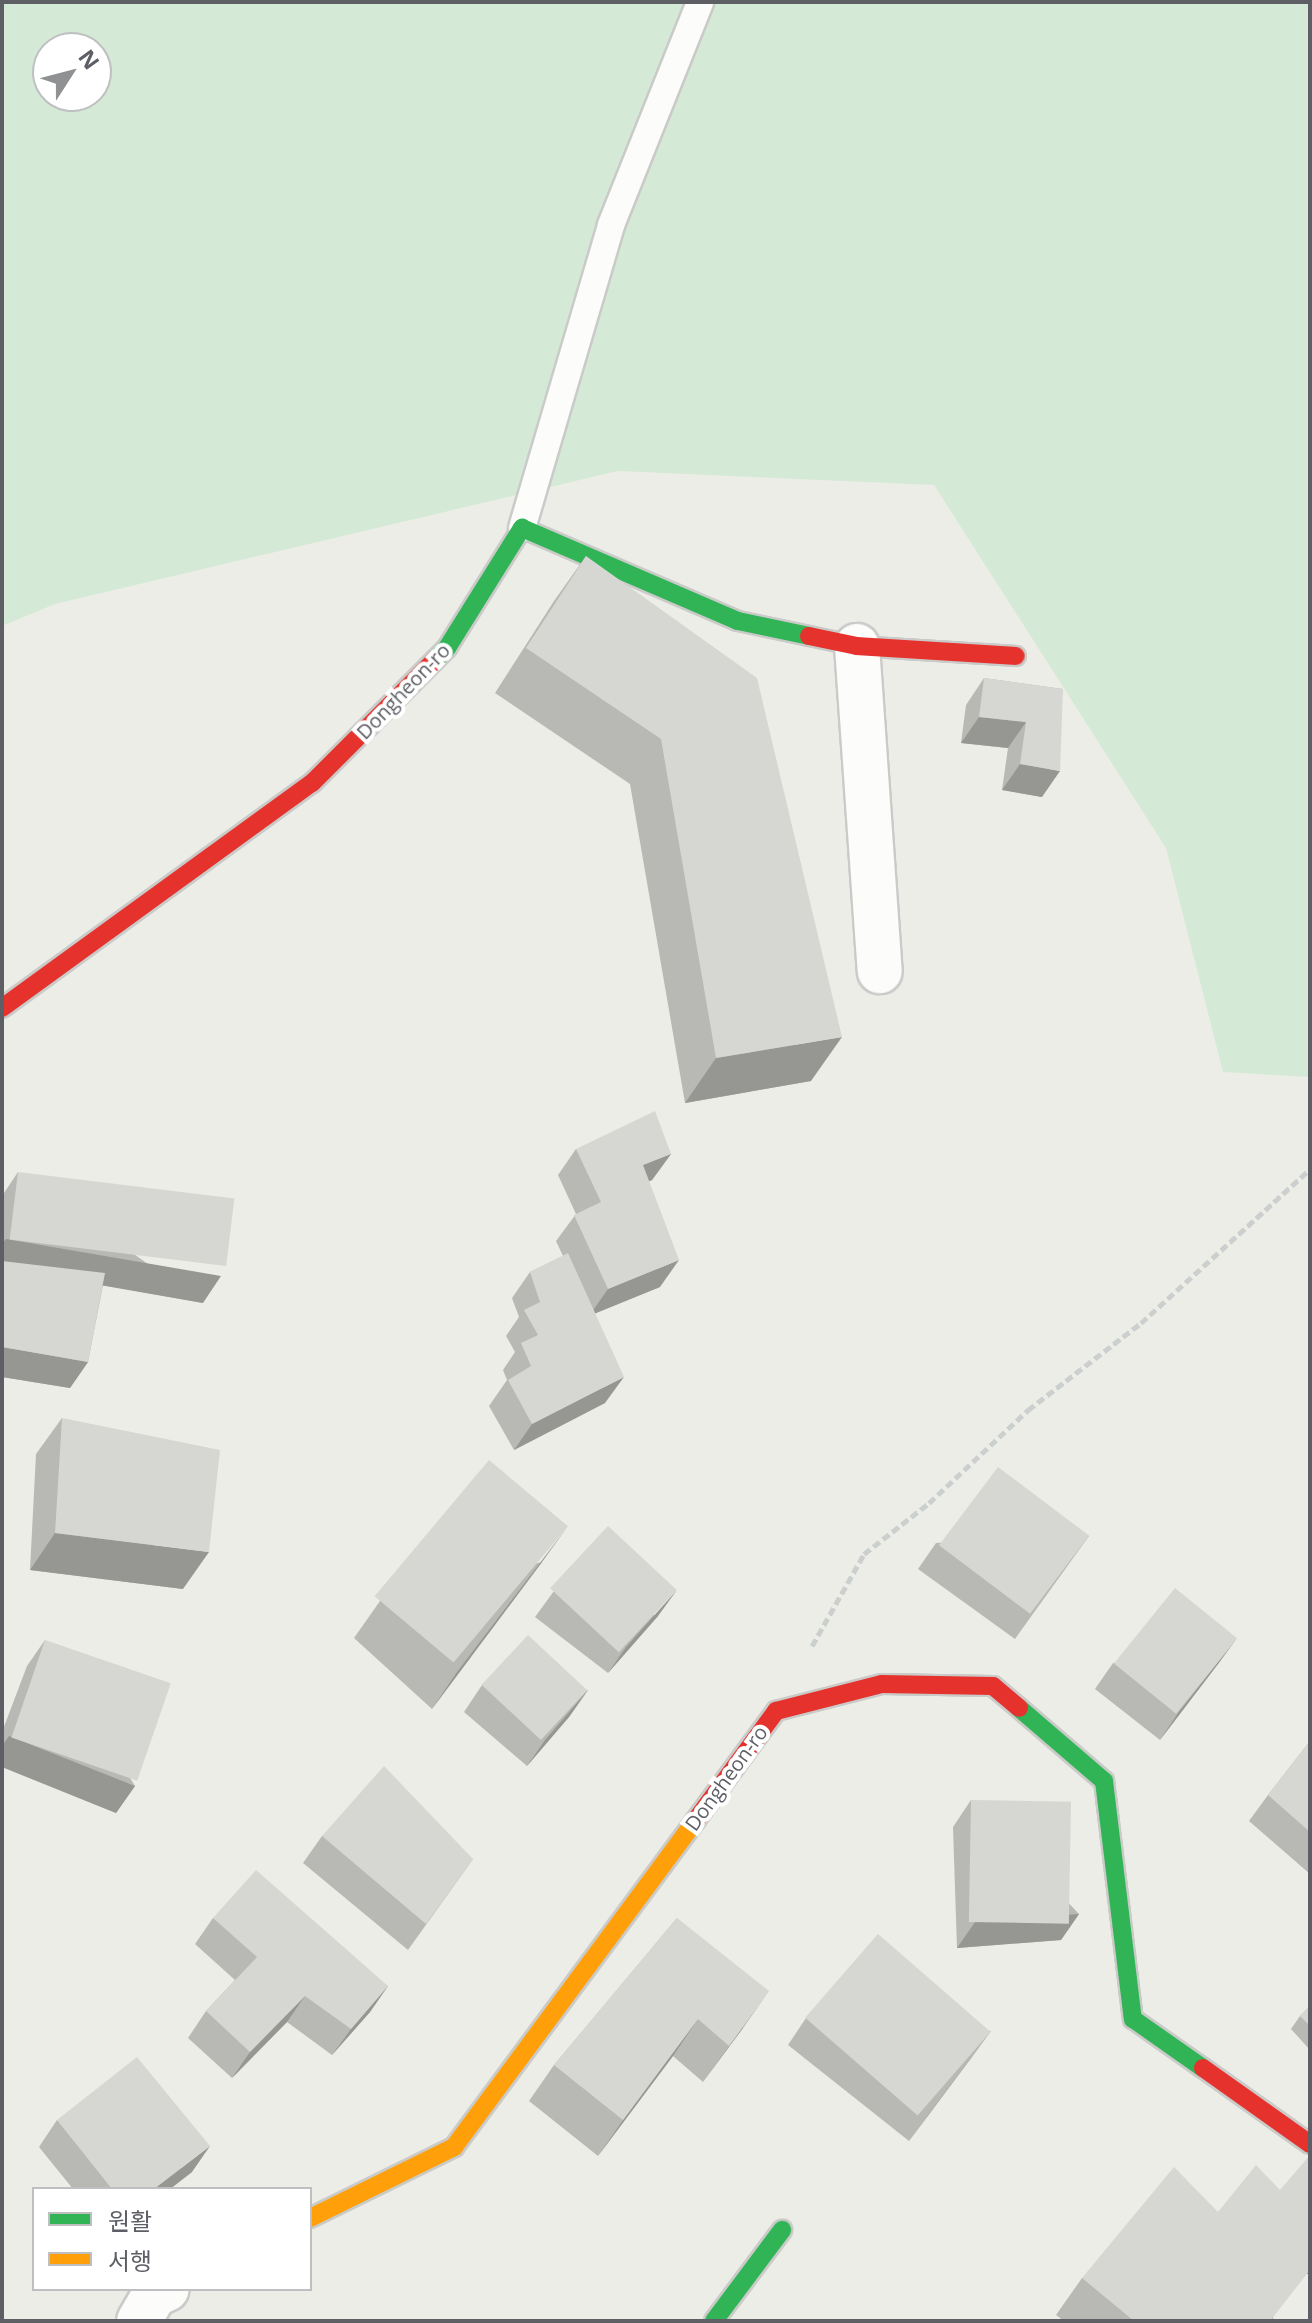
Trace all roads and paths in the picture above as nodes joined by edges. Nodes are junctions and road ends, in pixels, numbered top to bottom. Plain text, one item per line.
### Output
1 (700, 2) edge
2 (522, 528) junction
3 (857, 646) junction
4 (1016, 656) dead end
5 (880, 971) dead end
6 (2, 1008) edge
7 (1310, 1169) edge
8 (776, 1711) junction
9 (1310, 2144) edge
10 (312, 2217) edge
11 (782, 2230) dead end
12 (163, 2291) edge
13 (139, 2321) edge
14 (714, 2321) edge

1 - 2 lane
2 - 3 street
2 - 6 street, Dongheon-ro
3 - 4 street
3 - 5 street
7 - 8 path
8 - 9 street, Dongheon-ro
8 - 10 street, Dongheon-ro
11 - 14 street
12 - 13 street

